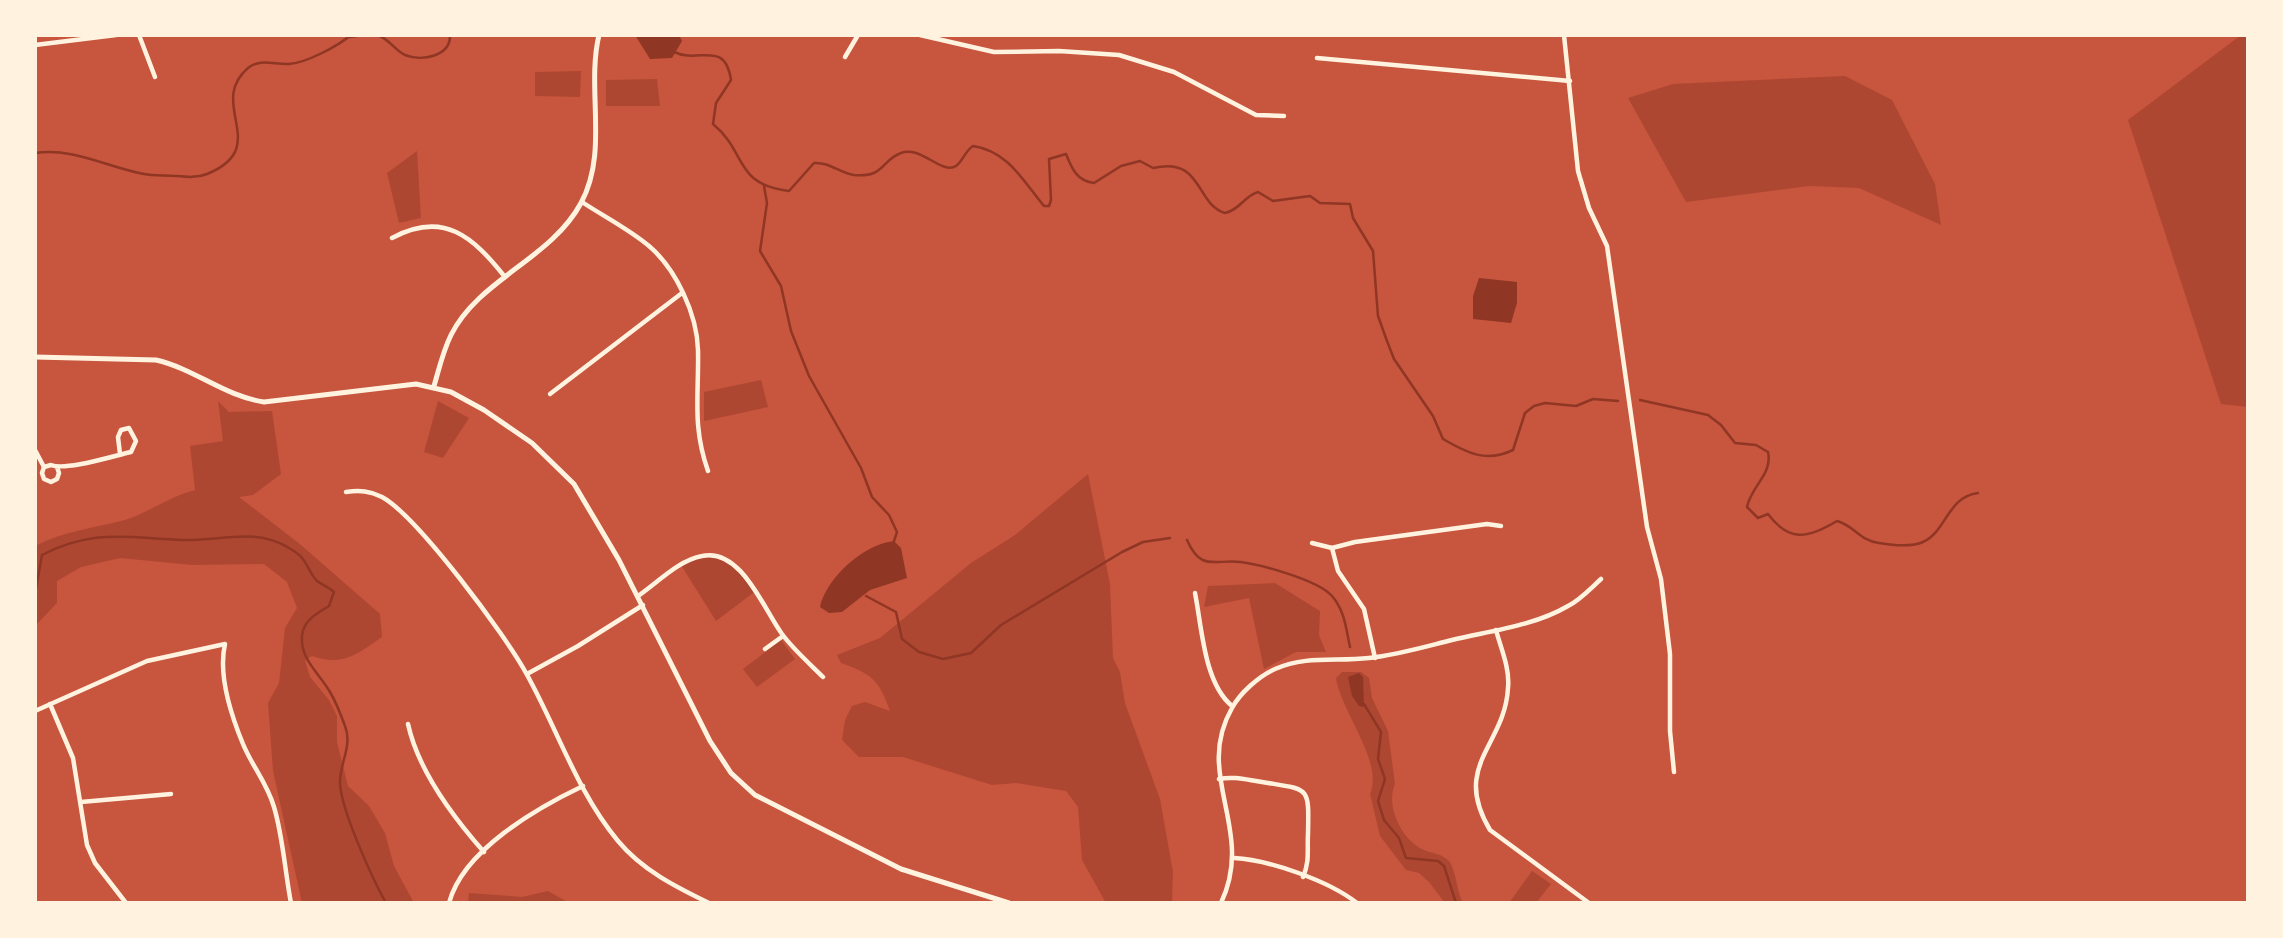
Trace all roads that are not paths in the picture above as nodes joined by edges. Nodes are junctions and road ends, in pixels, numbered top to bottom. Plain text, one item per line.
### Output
1 (116, 35) edge
2 (139, 35) edge
3 (599, 35) edge
4 (858, 35) edge
5 (920, 35) edge
6 (1564, 35) edge
7 (35, 45) edge
8 (845, 57) dead end
9 (1317, 58) dead end
10 (155, 76) dead end
11 (1570, 81) junction
12 (1284, 116) dead end
13 (582, 202) junction
14 (392, 238) dead end
15 (505, 277) junction
16 (682, 293) junction
17 (35, 357) edge
18 (434, 386) junction
19 (550, 394) dead end
20 (35, 450) edge
21 (120, 454) junction
22 (44, 467) junction
23 (57, 467) junction
24 (708, 471) dead end
25 (346, 492) dead end
26 (1501, 526) dead end
27 (1312, 543) dead end
28 (1332, 548) junction
29 (1601, 579) dead end
30 (1195, 593) dead end
31 (638, 596) junction
32 (643, 605) junction
33 (1496, 630) junction
34 (783, 636) junction
35 (765, 649) dead end
36 (1375, 658) junction
37 (527, 674) junction
38 (823, 677) dead end
39 (50, 704) junction
40 (1232, 706) junction
41 (35, 710) edge
42 (408, 724) dead end
43 (1674, 772) dead end
44 (1219, 779) junction
45 (583, 786) junction
46 (171, 794) dead end
47 (81, 802) junction
48 (484, 852) junction
49 (1234, 858) junction
50 (1303, 877) junction
51 (126, 903) edge
52 (291, 903) edge
53 (449, 903) edge
54 (709, 903) edge
55 (1009, 903) edge
56 (1221, 903) edge
57 (1357, 903) edge
58 (1589, 903) edge

1 - 7 street
2 - 10 street
3 - 13 street
4 - 8 street
5 - 12 street
6 - 11 street
9 - 11 street
11 - 43 street
13 - 15 street
13 - 16 street
14 - 15 street
15 - 18 street
16 - 19 street
16 - 24 street
17 - 18 street
18 - 31 street
20 - 22 street
21 - 21 street
21 - 23 street
22 - 23 street
22 - 23 street
25 - 37 street
26 - 28 street
27 - 28 street
28 - 36 street
29 - 33 street
30 - 40 street
31 - 32 street
31 - 34 street
32 - 37 street
32 - 55 street
33 - 36 street
33 - 58 street
34 - 35 street
34 - 38 street
36 - 40 street
37 - 45 street
39 - 41 street
39 - 47 street
39 - 52 street
40 - 44 street
42 - 48 street
44 - 49 street
44 - 50 street
45 - 48 street
45 - 54 street
46 - 47 street
47 - 51 street
48 - 53 street
49 - 50 street
49 - 56 street
50 - 57 street

